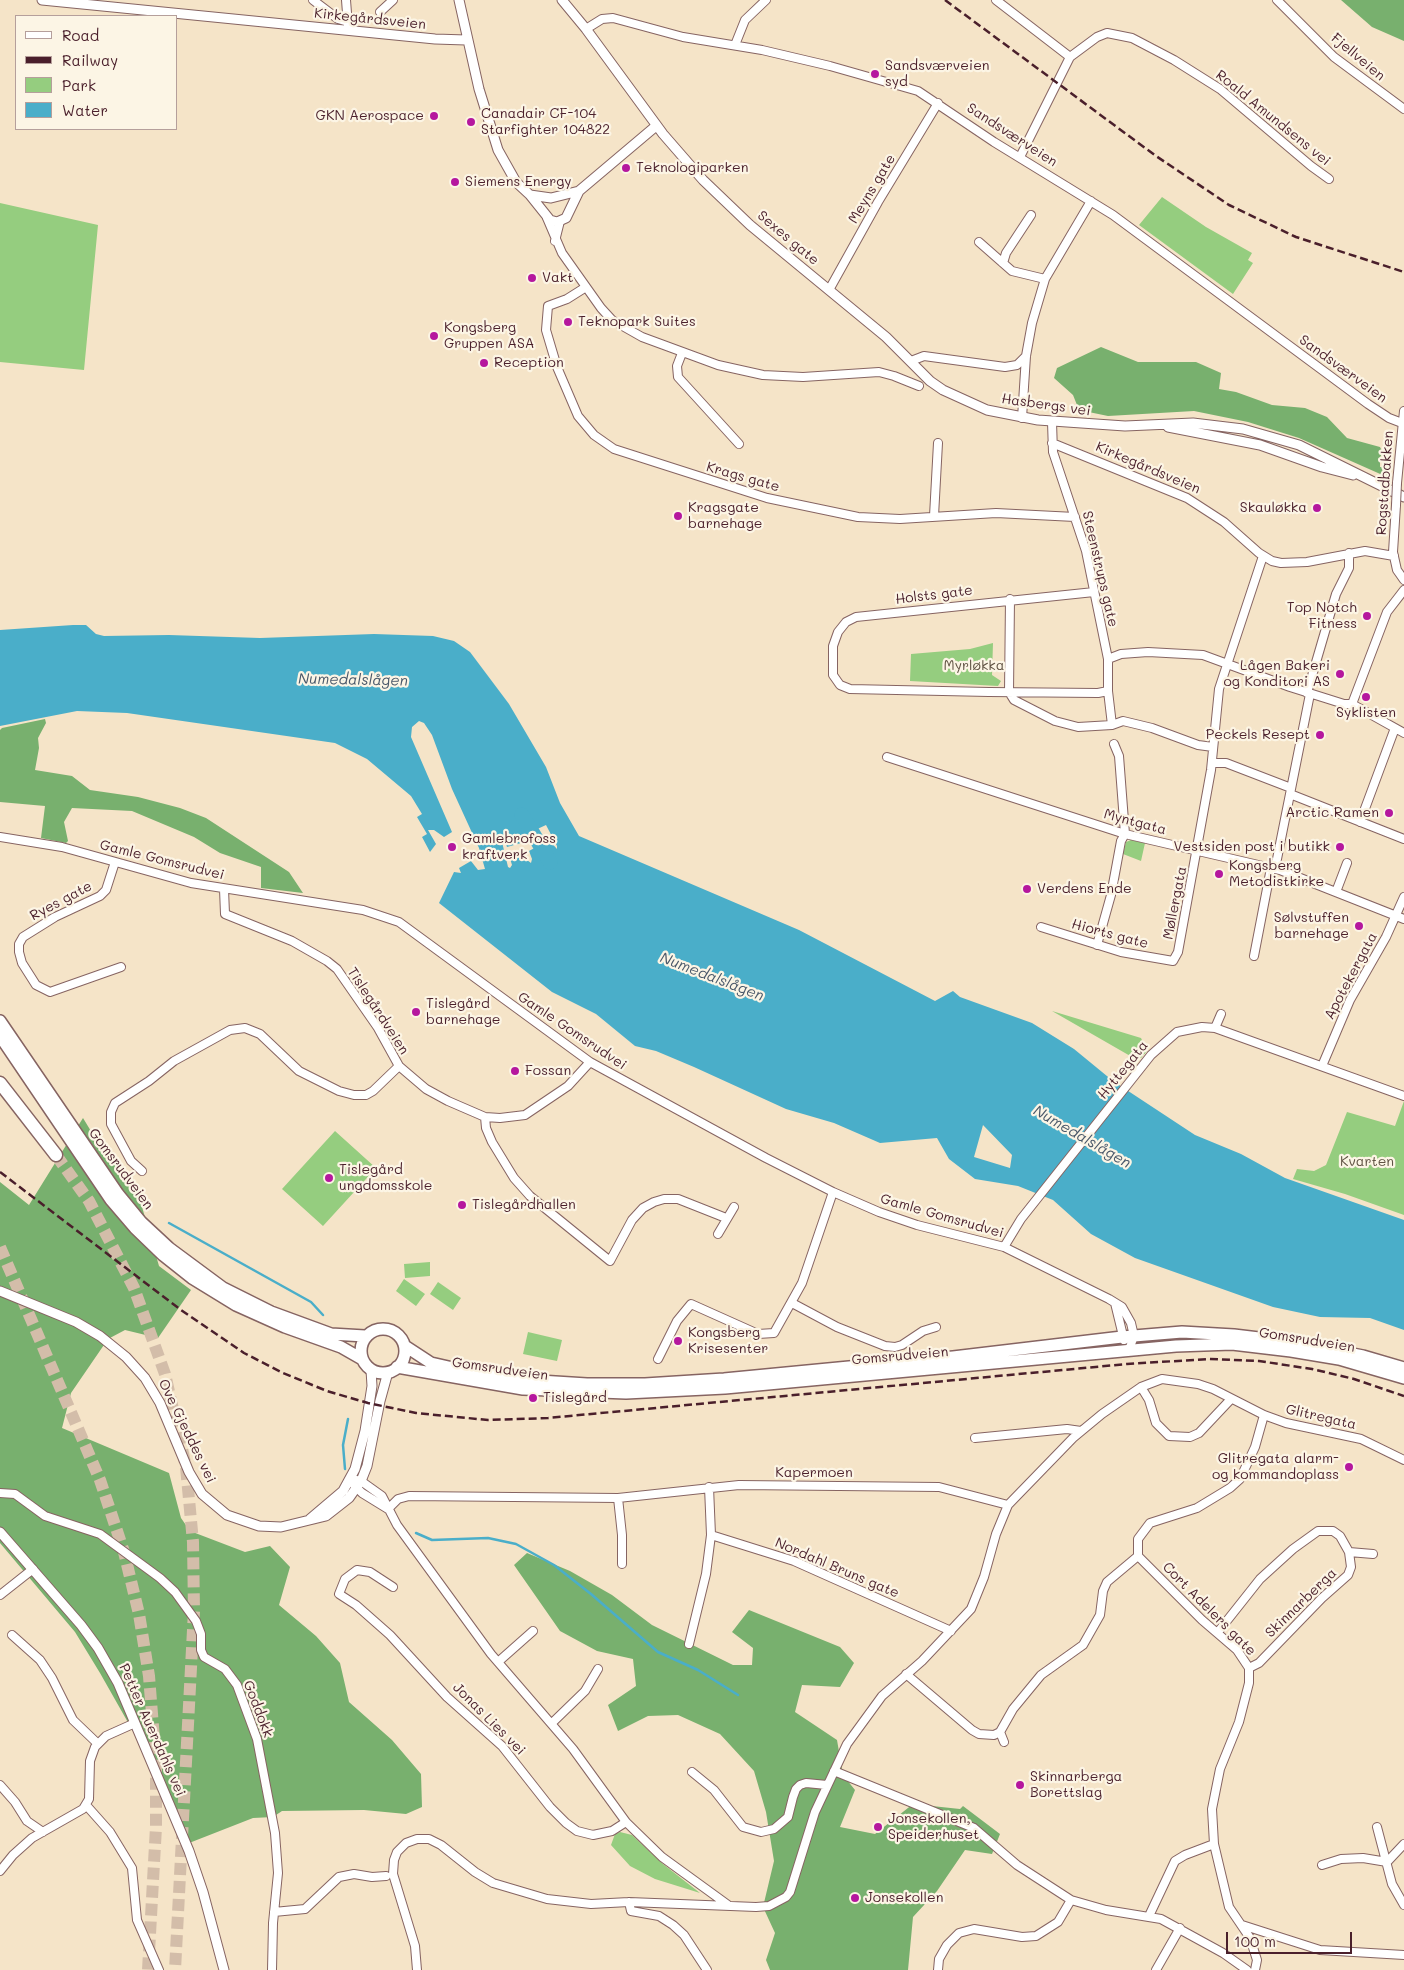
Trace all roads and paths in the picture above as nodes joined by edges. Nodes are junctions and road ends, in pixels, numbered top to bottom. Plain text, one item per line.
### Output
1 (42, 0) edge
2 (313, 0) edge
3 (346, 0) edge
4 (393, 0) edge
5 (459, 0) edge
6 (562, 0) edge
7 (766, 0) edge
8 (996, 0) edge
9 (1278, 0) edge
10 (380, 12) dead end
11 (348, 26) junction
12 (586, 29) junction
13 (466, 40) junction
14 (736, 45) junction
15 (1070, 57) junction
16 (938, 103) junction
17 (1404, 109) edge
18 (656, 126) junction
19 (1020, 157) junction
20 (1330, 178) dead end
21 (579, 191) junction
22 (530, 194) junction
23 (555, 198) junction
24 (1091, 201) junction
25 (569, 209) junction
26 (546, 215) junction
27 (1031, 215) dead end
28 (560, 221) junction
29 (555, 241) junction
30 (979, 242) dead end
31 (1003, 263) junction
32 (1045, 279) junction
33 (586, 287) junction
34 (829, 290) junction
35 (682, 353) junction
36 (1026, 356) junction
37 (911, 361) junction
38 (919, 386) dead end
39 (1404, 411) edge
40 (1022, 418) junction
41 (1052, 422) junction
42 (1402, 423) junction
43 (938, 443) dead end
44 (1052, 443) junction
45 (739, 444) dead end
46 (1404, 497) edge
47 (934, 516) junction
48 (1075, 516) junction
49 (1349, 553) junction
50 (1263, 556) junction
51 (1394, 556) junction
52 (1404, 580) edge
53 (1404, 590) edge
54 (1094, 592) junction
55 (1010, 599) junction
56 (1108, 659) junction
57 (1227, 663) junction
58 (1108, 691) junction
59 (1009, 692) junction
60 (1309, 693) junction
61 (1352, 704) junction
62 (1112, 725) junction
63 (1395, 728) junction
64 (1404, 733) edge
65 (1114, 744) dead end
66 (1213, 747) junction
67 (887, 757) dead end
68 (1212, 763) junction
69 (1290, 791) junction
70 (1360, 822) junction
71 (1125, 834) junction
72 (0, 837) edge
73 (1404, 839) edge
74 (1197, 852) junction
75 (115, 862) junction
76 (1347, 863) dead end
77 (1273, 868) junction
78 (224, 889) junction
79 (1336, 892) junction
80 (1404, 897) edge
81 (1400, 917) edge
82 (1041, 927) dead end
83 (1097, 946) junction
84 (1254, 956) dead end
85 (1173, 961) joint
86 (121, 967) dead end
87 (1221, 1014) dead end
88 (0, 1021) edge
89 (1215, 1028) junction
90 (0, 1036) edge
91 (590, 1062) junction
92 (399, 1066) junction
93 (1322, 1066) junction
94 (0, 1083) edge
95 (1404, 1096) edge
96 (485, 1117) junction
97 (56, 1155) tunnel mouth
98 (142, 1171) dead end
99 (833, 1192) junction
100 (734, 1206) dead end
101 (726, 1218) junction
102 (718, 1234) dead end
103 (1004, 1247) junction
104 (0, 1291) edge
105 (792, 1303) junction
106 (1115, 1304) junction
107 (936, 1327) dead end
108 (365, 1336) junction
109 (1134, 1336) junction
110 (1122, 1337) junction
111 (404, 1346) junction
112 (1128, 1350) junction
113 (362, 1359) junction
114 (658, 1360) dead end
115 (1404, 1368) edge
116 (372, 1370) junction
117 (392, 1370) junction
118 (1404, 1378) edge
119 (1141, 1387) junction
120 (1231, 1400) junction
121 (1264, 1415) junction
122 (1081, 1431) junction
123 (975, 1438) dead end
124 (1404, 1460) edge
125 (351, 1479) junction
126 (359, 1485) junction
127 (709, 1487) junction
128 (0, 1493) edge
129 (618, 1498) junction
130 (1008, 1505) junction
131 (388, 1509) junction
132 (306, 1522) junction
133 (0, 1532) edge
134 (711, 1535) junction
135 (1349, 1552) junction
136 (1373, 1554) dead end
137 (1138, 1556) junction
138 (622, 1564) dead end
139 (33, 1569) junction
140 (393, 1587) dead end
141 (0, 1595) edge
142 (532, 1631) dead end
143 (951, 1631) junction
144 (1218, 1632) junction
145 (12, 1635) dead end
146 (689, 1644) dead end
147 (498, 1662) junction
148 (1249, 1668) junction
149 (598, 1669) dead end
150 (906, 1674) junction
151 (135, 1723) junction
152 (552, 1723) junction
153 (1000, 1732) junction
154 (1004, 1742) dead end
155 (97, 1743) junction
156 (834, 1771) junction
157 (692, 1772) dead end
158 (827, 1784) junction
159 (0, 1785) edge
160 (86, 1805) junction
161 (626, 1822) junction
162 (1377, 1827) dead end
163 (43, 1832) junction
164 (1214, 1844) junction
165 (1404, 1844) edge
166 (1387, 1862) junction
167 (1322, 1865) dead end
168 (0, 1871) edge
169 (386, 1876) dead end
170 (1071, 1900) junction
171 (629, 1902) junction
172 (728, 1905) junction
173 (1404, 1905) edge
174 (274, 1912) junction
175 (1149, 1916) junction
176 (1242, 1925) junction
177 (1180, 1928) junction
178 (1404, 1955) edge
179 (159, 1970) edge
180 (224, 1970) edge
181 (272, 1970) edge
182 (417, 1970) edge
183 (707, 1970) edge
184 (938, 1970) edge
185 (1156, 1970) edge
186 (1247, 1970) edge
187 (1255, 1970) edge

1 - 11 street, Kirkegårdsveien
2 - 11 street
3 - 11 street
4 - 10 street
5 - 13 street
6 - 12 street
7 - 14 street
8 - 15 street
9 - 17 street, Fjellveien
11 - 13 street, Kirkegårdsveien
12 - 14 street, Sandsværveien
12 - 18 street, Sexes gate
13 - 22 street
14 - 16 street, Sandsværveien
15 - 19 street
15 - 20 street, Roald Amundsens vei
16 - 19 street, Sandsværveien
16 - 34 street, Meyns gate
18 - 21 street
18 - 34 street, Sexes gate
19 - 24 street, Sandsværveien
21 - 23 street
21 - 25 street
22 - 23 street
22 - 26 street
23 - 25 street
23 - 26 street
24 - 32 street
24 - 42 street, Sandsværveien
25 - 28 street
26 - 28 street
26 - 29 street
27 - 31 street
28 - 29 street
29 - 33 street
30 - 31 street
31 - 32 street
32 - 36 street
33 - 35 street
33 - 47 street, Krags gate
34 - 37 street, Sexes gate
35 - 38 street
35 - 45 street
36 - 37 street
36 - 40 street
37 - 40 street, Hasbergs vei
39 - 42 street, Rogstadbakken
40 - 41 street, Hasbergs vei
41 - 44 street, Steenstrups gate
41 - 46 street, Hasbergs vei
42 - 51 street, Rogstadbakken, bridge
43 - 47 street
44 - 48 street, Steenstrups gate
44 - 50 street, Kirkegårdsveien
47 - 48 street, Krags gate
48 - 54 street, Steenstrups gate
49 - 50 street, Kirkegårdsveien
49 - 51 street, Kirkegårdsveien
49 - 60 street
50 - 57 street, Møllergata
51 - 52 street
53 - 61 street
54 - 55 street, Holsts gate
54 - 56 street, Steenstrups gate
55 - 59 street
55 - 59 street, Holsts gate
56 - 57 street
56 - 58 street, Steenstrups gate
57 - 60 street
57 - 66 street, Møllergata
58 - 59 street
58 - 62 street, Steenstrups gate
59 - 62 street
60 - 61 street
60 - 69 street
61 - 63 street
62 - 66 street
63 - 64 street
63 - 70 street
65 - 71 street
66 - 68 street, Møllergata
67 - 71 street, Myntgata
68 - 69 street
68 - 74 street, Møllergata
69 - 70 street
69 - 77 street
70 - 73 street
71 - 74 street, Myntgata
71 - 83 street
72 - 75 street, Gamle Gomsrudvei
74 - 77 street, Myntgata
74 - 85 street, Møllergata
75 - 78 street, Gamle Gomsrudvei
75 - 86 street, Ryes gate
76 - 79 street
77 - 79 street, Myntgata
77 - 84 street
78 - 91 street, Gamle Gomsrudvei
78 - 92 street, Tislegårdveien
79 - 81 street, Myntgata
80 - 81 street, Apotekergata
81 - 93 street, Apotekergata
82 - 83 street, Hiorts gate
83 - 85 street, Hiorts gate
87 - 89 street
88 - 108 main road, Gomsrudveien
89 - 93 street, Hyttegata
89 - 103 street, Hyttegata
90 - 113 main road, Gomsrudveien
91 - 96 street, Tislegårdveien
91 - 99 street, Gamle Gomsrudvei
92 - 96 street, Tislegårdveien
92 - 98 street, Tislegårdveien
93 - 95 street, Hyttegata
94 - 97 highway
96 - 101 street
99 - 103 street, Gamle Gomsrudvei
99 - 105 street
100 - 101 street
101 - 102 street
103 - 106 street, Gamle Gomsrudvei
104 - 132 street, Ove Gjeddes vei
105 - 107 street
105 - 114 street
106 - 109 street, Gamle Gomsrudvei
106 - 110 street
108 - 111 main road
108 - 113 main road
109 - 110 main road, Gomsrudveien
109 - 112 street
109 - 115 main road, Gomsrudveien
110 - 111 main road, Gomsrudveien
110 - 112 street
111 - 117 main road
112 - 117 main road, Gomsrudveien
112 - 118 main road, Gomsrudveien
113 - 116 main road
116 - 117 main road
116 - 125 street, Ove Gjeddes vei
117 - 126 street, Ove Gjeddes vei
119 - 120 street, Glitregata
119 - 120 street
119 - 122 street, Glitregata
120 - 121 street, Glitregata
121 - 124 street, Glitregata
121 - 137 street
122 - 123 street
122 - 130 street, Glitregata
125 - 126 street
125 - 132 street, Ove Gjeddes vei
126 - 131 street
126 - 132 street, Ove Gjeddes vei
127 - 129 street, Kapermoen
127 - 130 street, Kapermoen
127 - 134 street
128 - 174 street, Goddokk
129 - 131 street, Kapermoen
129 - 138 street
130 - 143 street, Glitregata
131 - 147 street
133 - 139 street, Petter Auerdahls vei
134 - 143 street, Nordahl Bruns gate
134 - 146 street
135 - 136 street
135 - 144 street
135 - 148 street, Skinnarberga
137 - 144 street, Cort Adelers gate
137 - 153 street
139 - 141 street
139 - 151 street, Petter Auerdahls vei
140 - 161 street, Jonas Lies vei
142 - 147 street
143 - 150 street, Glitregata
144 - 148 street, Cort Adelers gate
145 - 155 street
147 - 152 street
148 - 164 street, Cort Adelers gate
149 - 152 street
150 - 153 street
150 - 156 street, Glitregata
151 - 155 street
151 - 180 street, Petter Auerdahls vei
152 - 161 street
153 - 154 street
155 - 160 street
156 - 158 street, Glitregata
156 - 170 street
157 - 158 street
158 - 172 street, Glitregata
159 - 163 street
160 - 163 street
160 - 179 street
161 - 172 street
162 - 166 street
163 - 168 street
164 - 175 street
164 - 176 street, Cort Adelers gate
165 - 166 street
166 - 167 street
166 - 173 street
169 - 174 street
170 - 175 street
170 - 184 street
171 - 172 street, Glitregata
171 - 182 street, Glitregata
171 - 183 street
174 - 181 street, Goddokk
175 - 177 street
176 - 178 street
176 - 187 street, Cort Adelers gate
177 - 185 street
177 - 186 street

